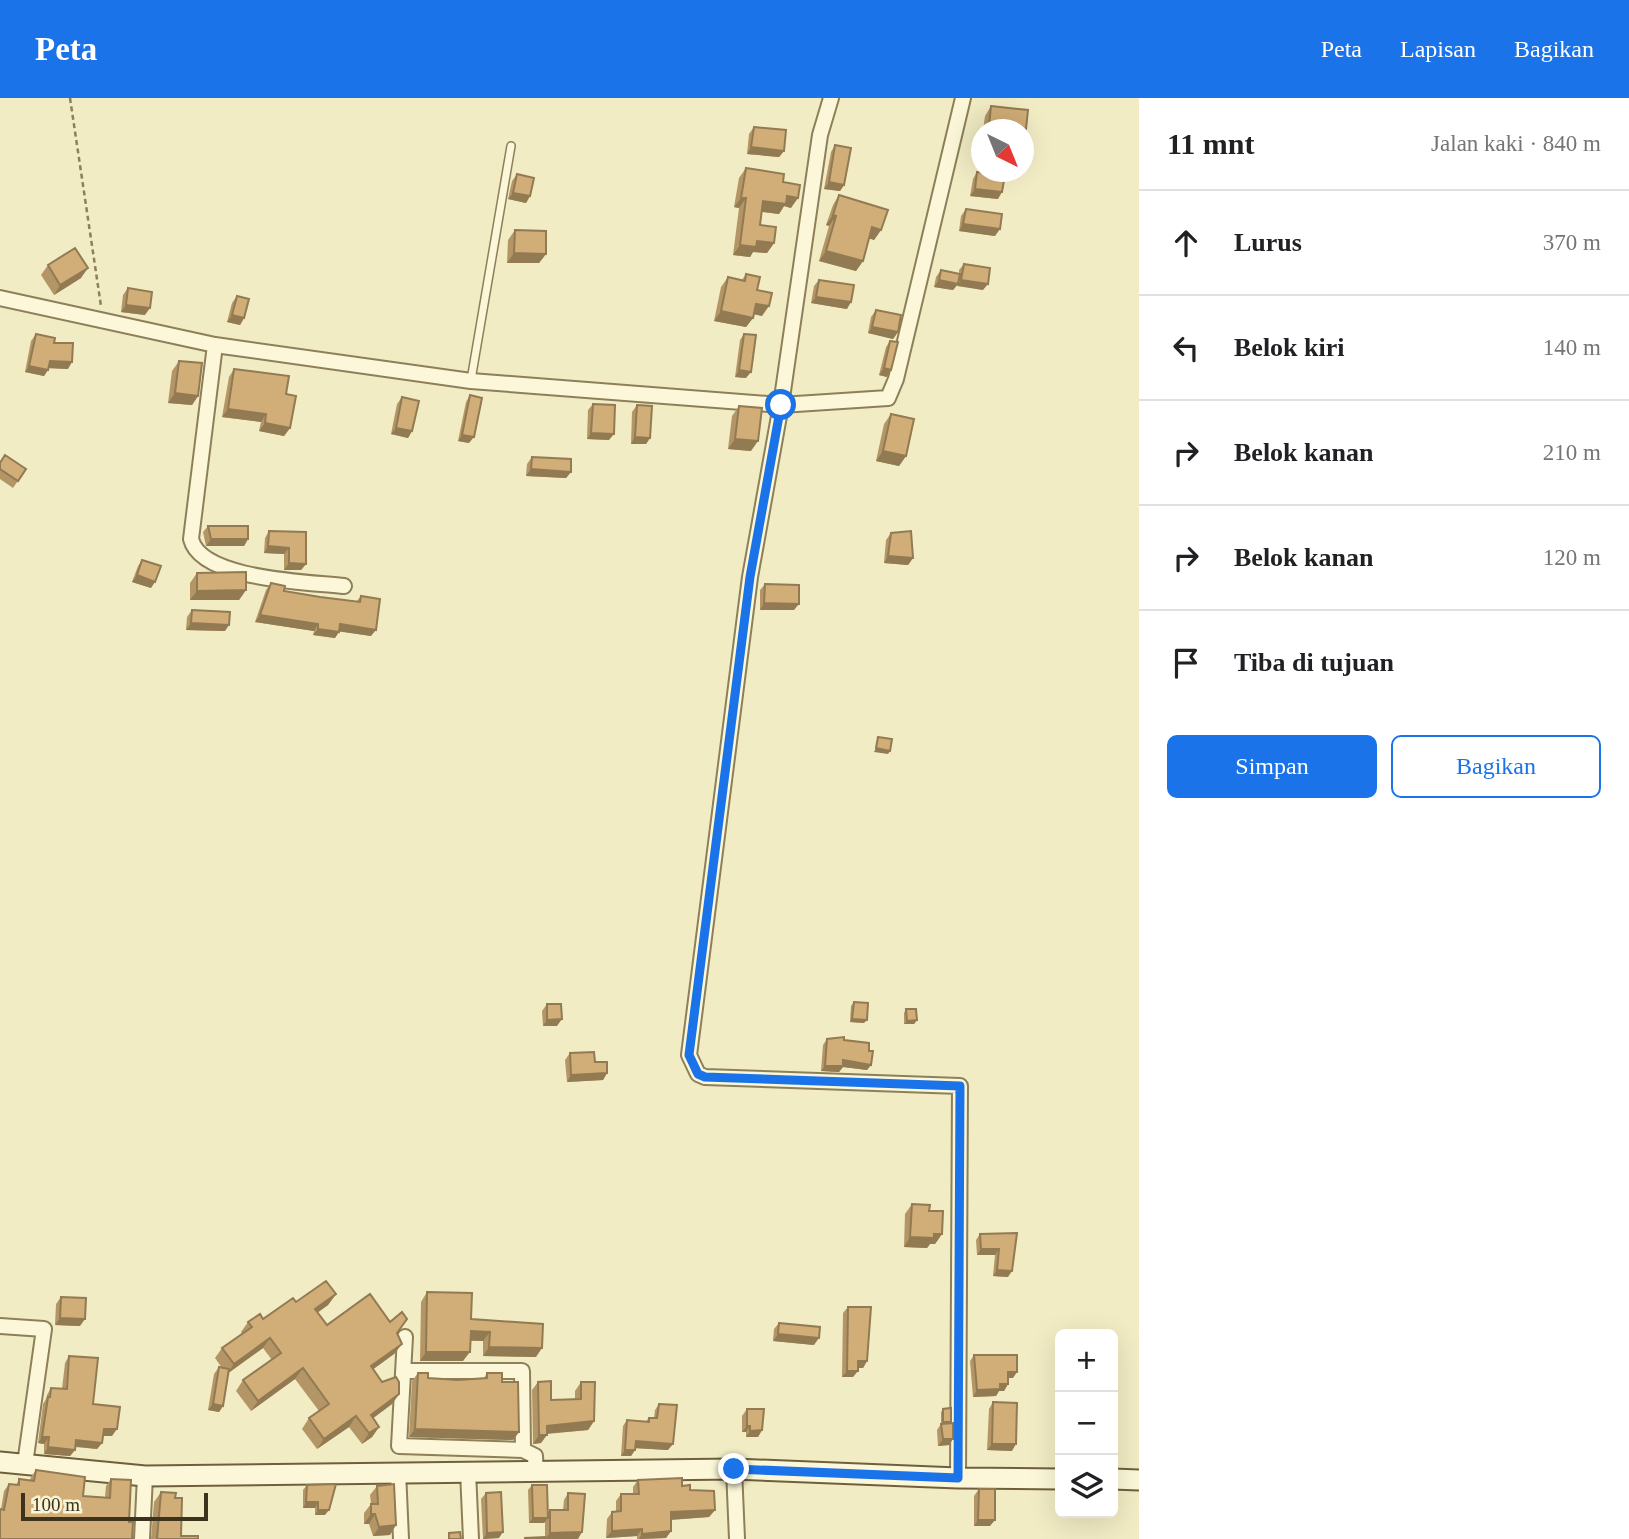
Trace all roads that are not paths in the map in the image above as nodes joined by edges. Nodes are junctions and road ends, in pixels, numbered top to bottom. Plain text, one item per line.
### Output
1 (831, 98) edge
2 (963, 98) edge
3 (511, 146) dead end
4 (0, 298) edge
5 (215, 345) junction
6 (471, 381) junction
7 (781, 405) junction
8 (344, 586) dead end
9 (0, 1326) edge
10 (405, 1337) edge
11 (403, 1371) junction
12 (523, 1450) junction
13 (0, 1462) edge
14 (25, 1464) junction
15 (734, 1469) junction
16 (398, 1471) junction
17 (468, 1471) junction
18 (536, 1474) junction
19 (145, 1476) junction
20 (958, 1478) junction
21 (1055, 1479) edge
22 (1118, 1479) edge
23 (1139, 1479) edge
24 (142, 1539) edge
25 (401, 1539) edge
26 (471, 1539) edge
27 (737, 1539) edge

1 - 7 street
2 - 7 street
3 - 6 lane
4 - 5 street
5 - 6 street
5 - 8 street
6 - 7 street
7 - 20 street
9 - 14 street
10 - 11 street
11 - 12 street
11 - 12 street
12 - 18 street
13 - 14 street
14 - 19 street
15 - 18 street
15 - 20 street
15 - 27 street
16 - 17 street
16 - 19 street
16 - 25 street
17 - 18 street
17 - 26 street
19 - 24 street
20 - 21 street
22 - 23 street

